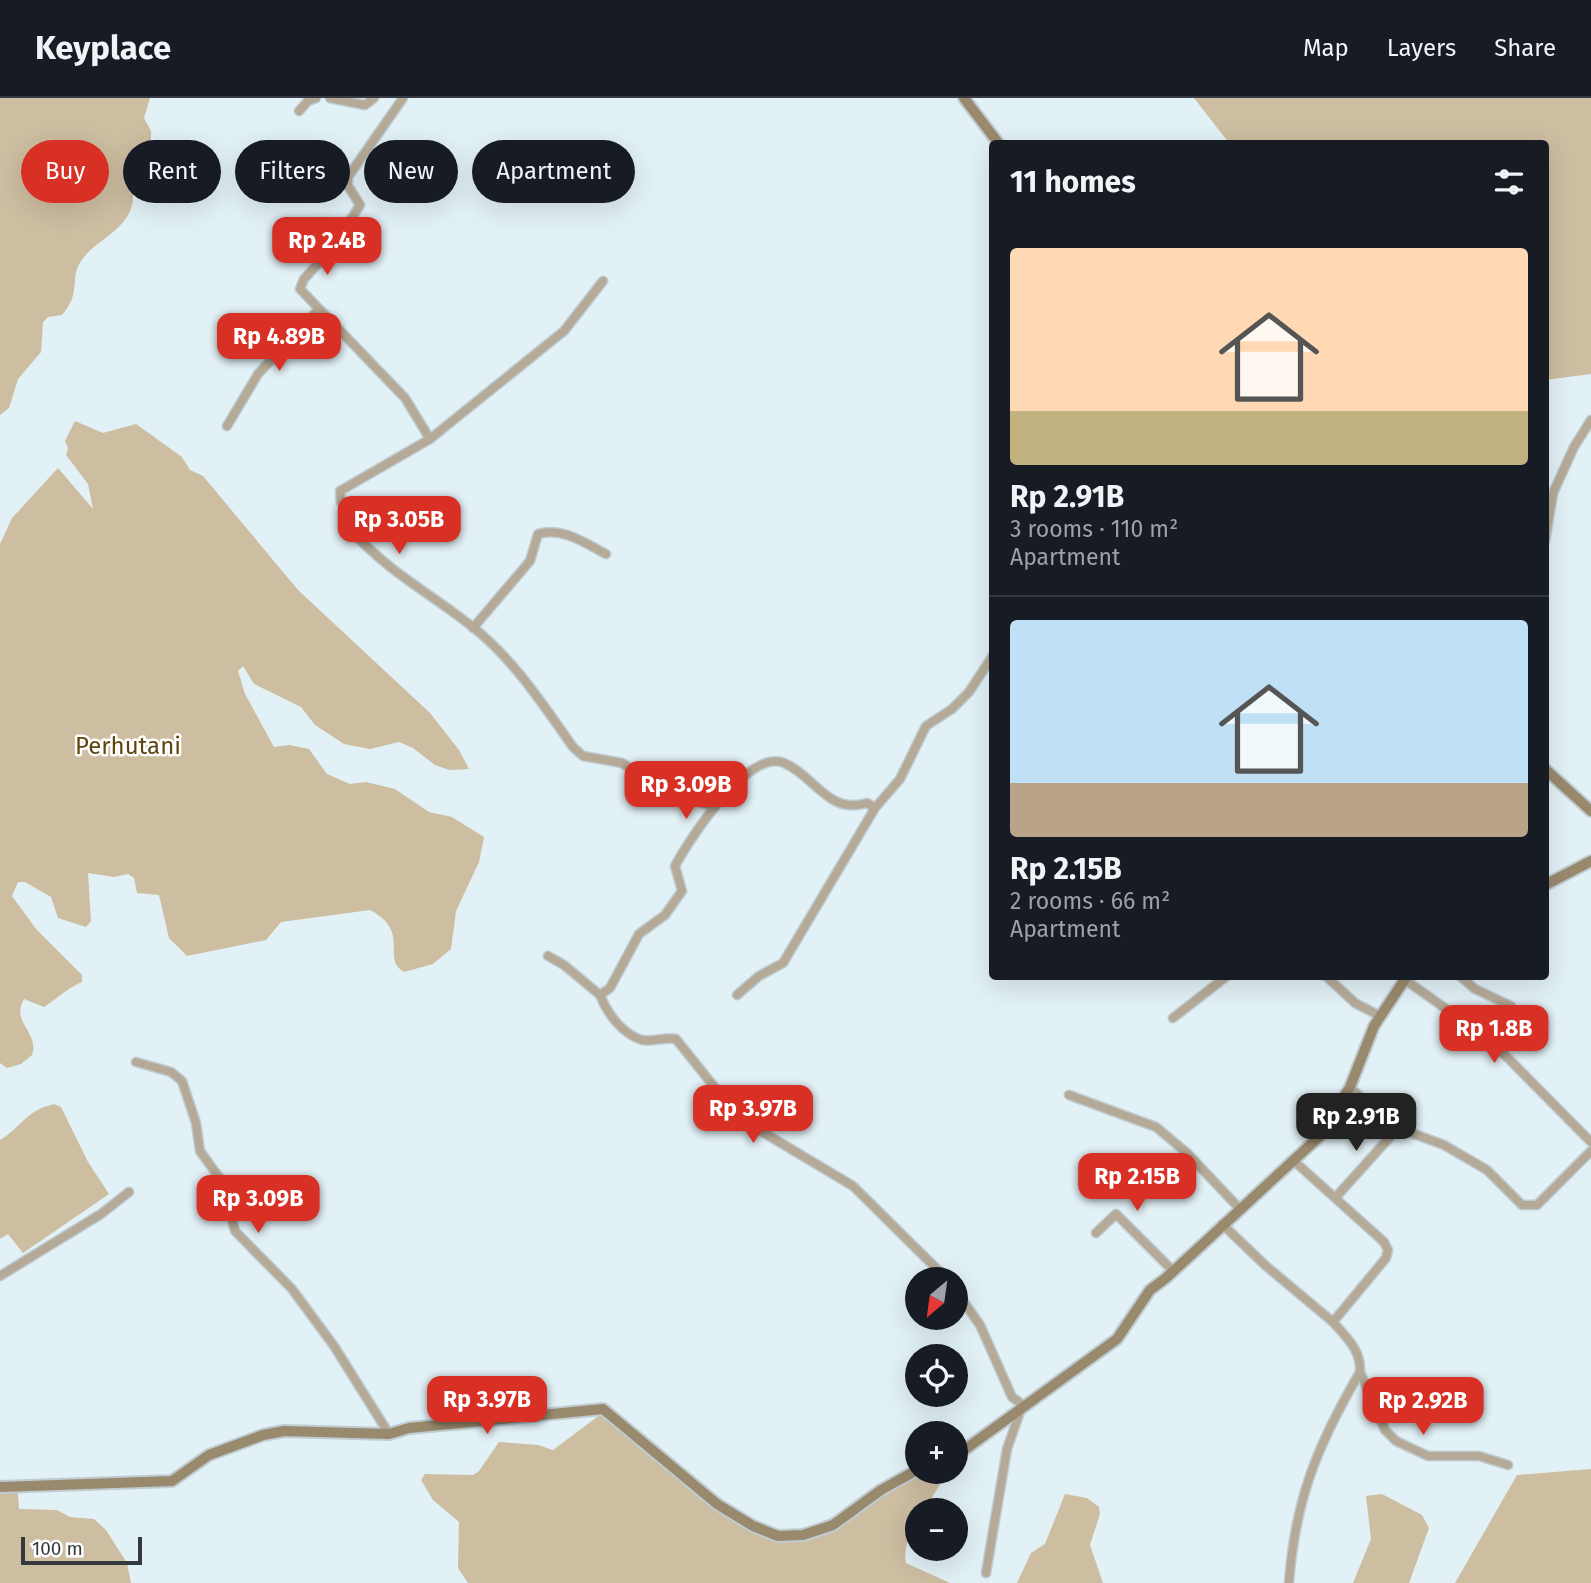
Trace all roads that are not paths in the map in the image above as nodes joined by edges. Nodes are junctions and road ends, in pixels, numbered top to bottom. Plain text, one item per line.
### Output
1 (316, 98) edge
2 (330, 98) edge
3 (374, 98) edge
4 (403, 98) edge
5 (964, 98) edge
6 (299, 111) dead end
7 (996, 140) edge
8 (603, 281) dead end
9 (318, 310) junction
10 (1591, 420) edge
11 (227, 426) dead end
12 (430, 439) junction
13 (1549, 517) edge
14 (607, 554) dead end
15 (473, 628) junction
16 (989, 662) edge
17 (1549, 773) edge
18 (715, 807) junction
19 (875, 808) junction
20 (1591, 811) edge
21 (1591, 862) edge
22 (1549, 883) edge
23 (548, 956) dead end
24 (1222, 980) edge
25 (1330, 980) edge
26 (1405, 980) edge
27 (1409, 980) edge
28 (1465, 980) edge
29 (600, 995) junction
30 (737, 995) dead end
31 (1511, 1006) dead end
32 (1380, 1016) junction
33 (1173, 1018) dead end
34 (136, 1062) dead end
35 (1350, 1087) junction
36 (1069, 1095) dead end
37 (1398, 1128) junction
38 (1591, 1143) edge
39 (1591, 1151) edge
40 (1294, 1161) junction
41 (129, 1192) dead end
42 (1336, 1197) junction
43 (1239, 1208) junction
44 (1222, 1224) junction
45 (1096, 1233) dead end
46 (935, 1267) edge
47 (1173, 1271) junction
48 (0, 1276) edge
49 (968, 1308) edge
50 (1333, 1322) junction
51 (1360, 1372) junction
52 (1022, 1407) junction
53 (389, 1434) junction
54 (968, 1447) edge
55 (1508, 1465) dead end
56 (905, 1477) edge
57 (0, 1487) edge
58 (986, 1573) dead end
59 (1289, 1583) edge

1 - 6 street
2 - 3 street
4 - 9 street
5 - 7 street
8 - 12 street
9 - 11 street
9 - 12 street
10 - 13 street
12 - 15 street
14 - 15 street
15 - 18 street
16 - 19 street
17 - 20 street
18 - 19 street
18 - 29 street
19 - 30 street
21 - 22 street
23 - 29 street
24 - 33 street
25 - 32 street
26 - 32 street
27 - 38 street
28 - 31 street
29 - 46 street
32 - 35 street
34 - 53 street
35 - 37 street
35 - 40 street
36 - 43 street
37 - 39 street
37 - 42 street
40 - 42 street
40 - 43 street
41 - 48 street
42 - 50 street
43 - 44 street
44 - 47 street
44 - 50 street
45 - 47 street
47 - 52 street
49 - 52 street
50 - 51 street
51 - 55 street
51 - 59 street
52 - 54 street
52 - 58 street
53 - 56 street
53 - 57 street

